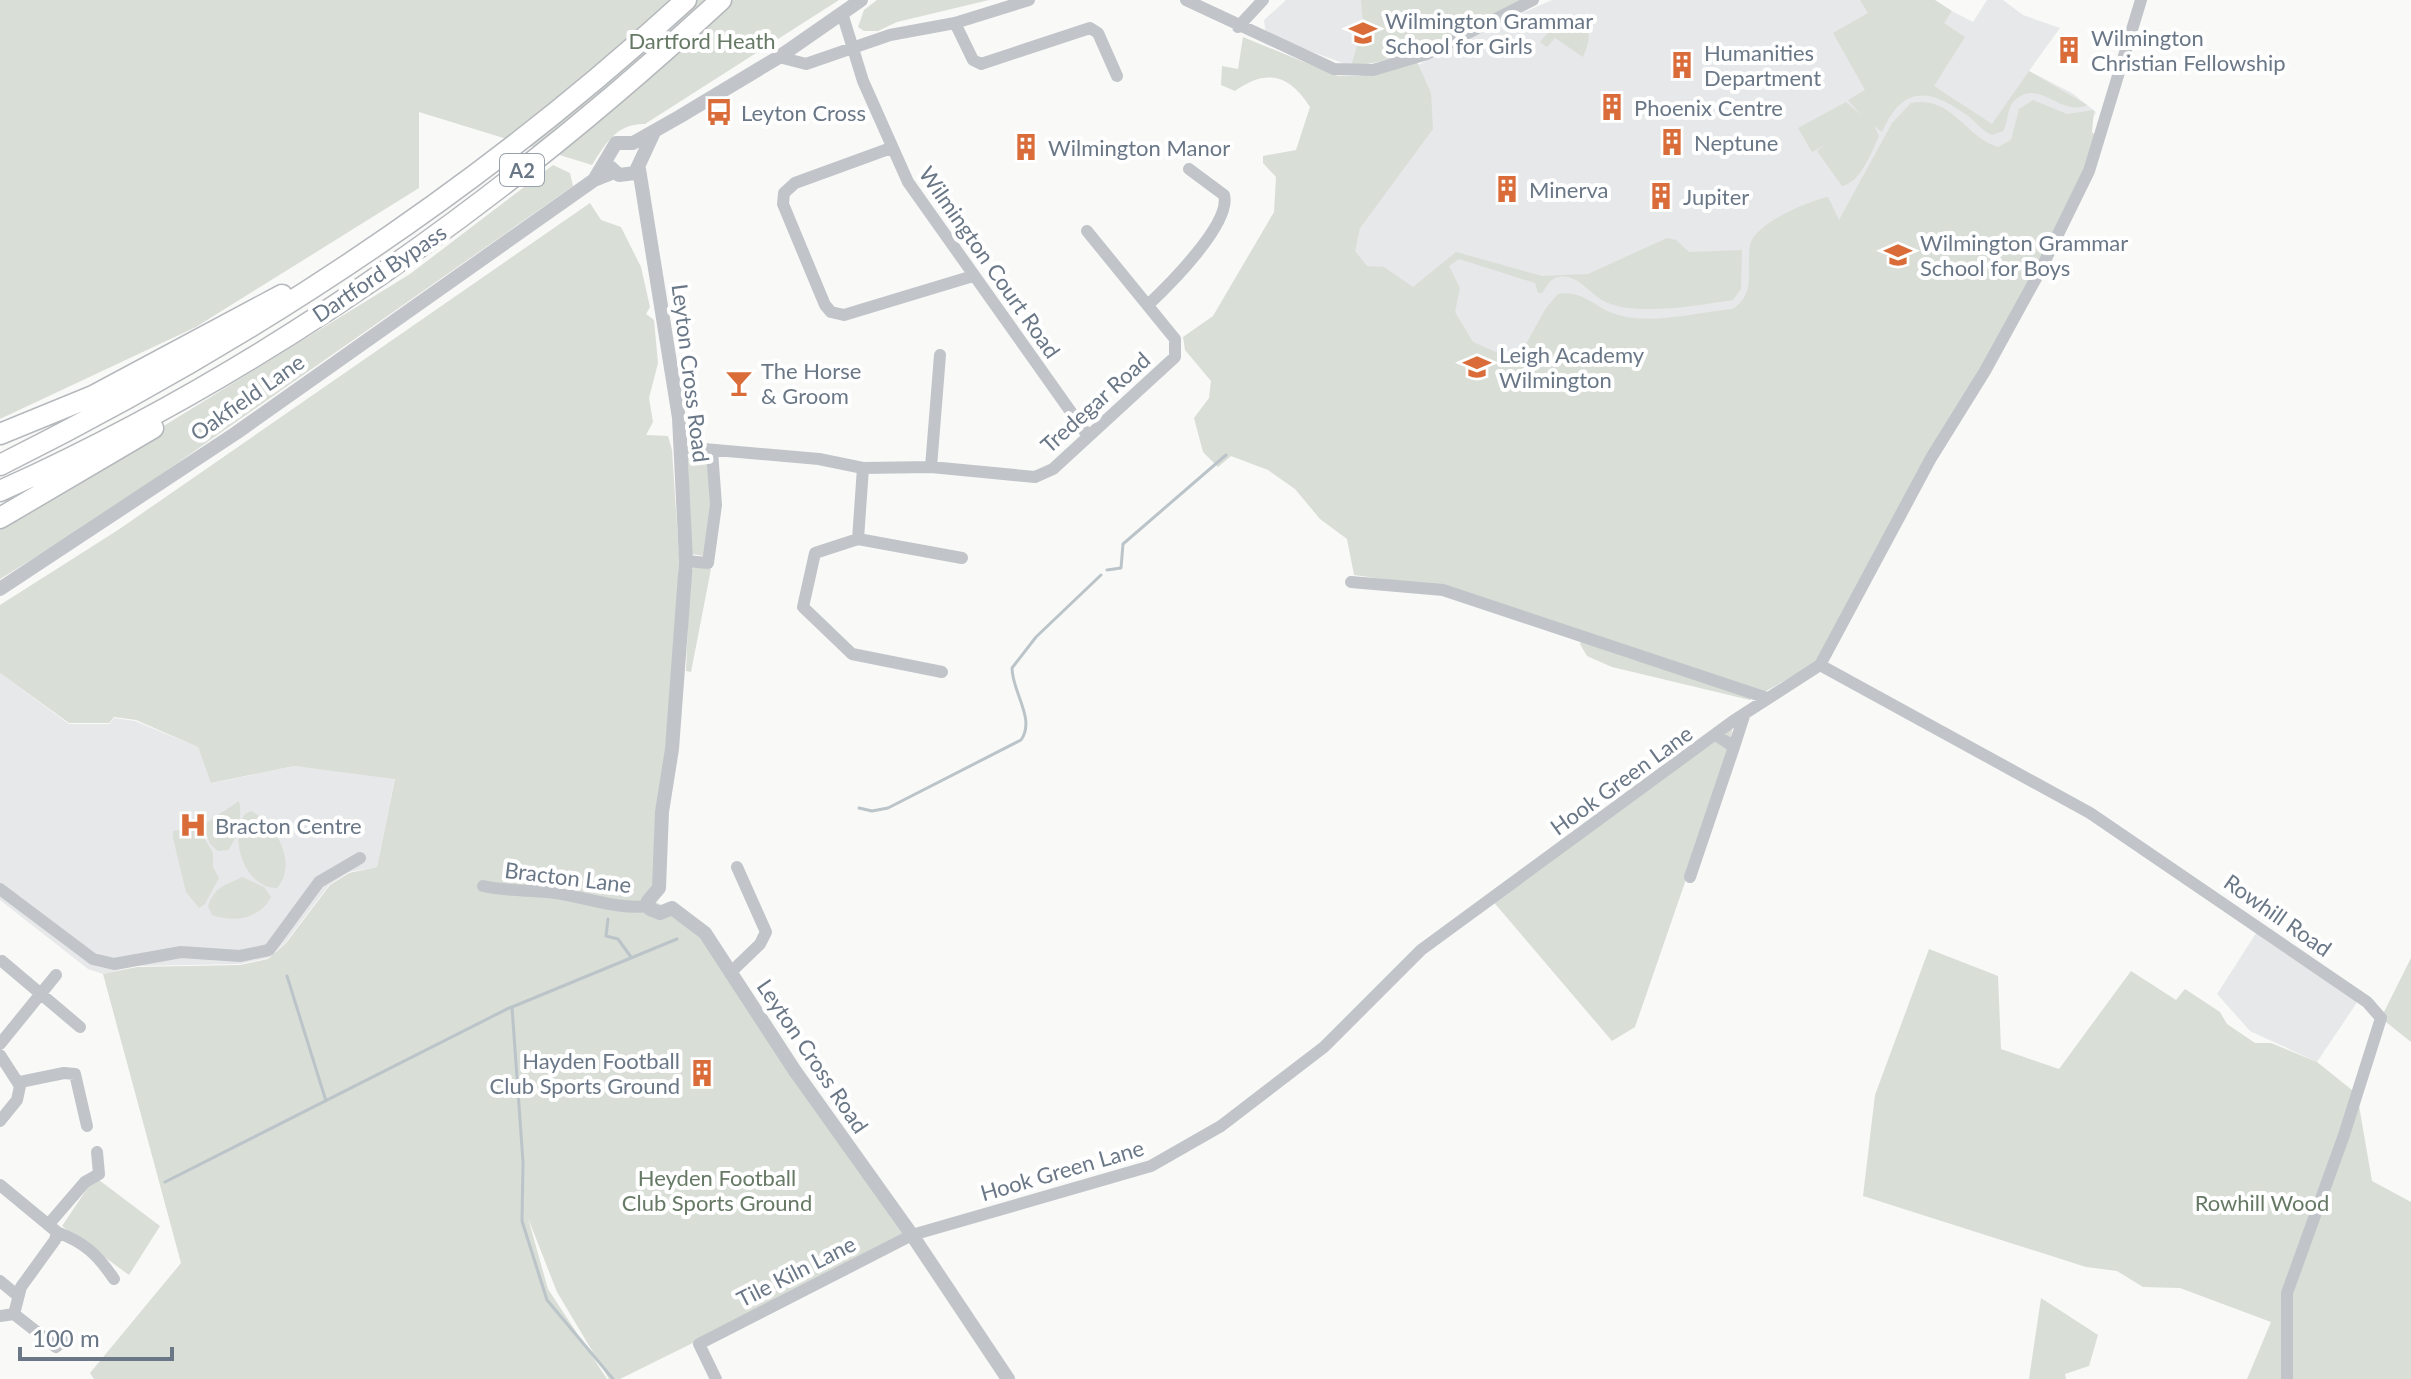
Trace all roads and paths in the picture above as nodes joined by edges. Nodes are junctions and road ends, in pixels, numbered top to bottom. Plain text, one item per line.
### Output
1 (686, 0) edge
2 (721, 0) edge
3 (861, 0) edge
4 (1029, 0) edge
5 (1186, 0) edge
6 (1263, 0) edge
7 (1533, 0) edge
8 (2141, 0) edge
9 (842, 13) junction
10 (955, 23) junction
11 (1238, 27) junction
12 (854, 48) junction
13 (779, 57) junction
14 (1117, 76) dead end
15 (637, 148) junction
16 (891, 148) junction
17 (621, 169) junction
18 (1189, 169) dead end
19 (424, 214) junction
20 (1087, 231) dead end
21 (973, 276) junction
22 (1148, 305) junction
23 (308, 322) junction
24 (940, 355) dead end
25 (0, 434) edge
26 (1088, 436) junction
27 (681, 447) junction
28 (712, 451) junction
29 (0, 465) edge
30 (931, 467) junction
31 (863, 468) junction
32 (0, 491) edge
33 (0, 518) edge
34 (858, 539) junction
35 (962, 558) dead end
36 (686, 561) junction
37 (1351, 582) dead end
38 (0, 589) edge
39 (1820, 665) junction
40 (942, 672) dead end
41 (1767, 698) junction
42 (1745, 713) junction
43 (1716, 735) junction
44 (1734, 747) junction
45 (360, 858) dead end
46 (737, 867) dead end
47 (1690, 877) dead end
48 (483, 886) dead end
49 (659, 888) junction
50 (0, 889) edge
51 (649, 906) junction
52 (672, 908) junction
53 (2, 961) edge
54 (730, 973) junction
55 (56, 975) dead end
56 (40, 995) junction
57 (80, 1027) dead end
58 (0, 1044) edge
59 (0, 1055) edge
60 (20, 1082) junction
61 (4, 1106) edge
62 (0, 1121) edge
63 (87, 1126) dead end
64 (97, 1152) dead end
65 (0, 1185) edge
66 (52, 1229) junction
67 (912, 1235) junction
68 (114, 1279) dead end
69 (0, 1281) edge
70 (18, 1296) junction
71 (14, 1314) junction
72 (0, 1316) edge
73 (63, 1341) dead end
74 (716, 1379) edge
75 (1008, 1379) edge
76 (2287, 1379) edge

1 - 19 highway, Dartford Bypass / A2
2 - 23 highway, Dartford Bypass / A2
3 - 9 street, Oakfield Lane
4 - 10 street
5 - 11 street
6 - 11 street
7 - 11 street
8 - 39 street, Hook Green Lane
9 - 12 street, Wilmington Court Road
9 - 13 street, Oakfield Lane
10 - 12 street
10 - 14 street
12 - 13 street
12 - 16 street, Wilmington Court Road
13 - 15 street, Oakfield Lane
15 - 17 street
15 - 17 street, Oakfield Lane
16 - 21 street, Wilmington Court Road
16 - 21 street
17 - 27 street, Leyton Cross Road
17 - 38 street, Oakfield Lane
18 - 22 street
19 - 25 highway
19 - 29 highway, Dartford Bypass / A2
20 - 22 street, Tredegar Road
21 - 26 street, Wilmington Court Road
22 - 26 street, Tredegar Road
23 - 32 highway, Dartford Bypass / A2
23 - 33 highway
24 - 30 street
26 - 30 street, Tredegar Road
27 - 28 street, Tredegar Road
27 - 36 street, Leyton Cross Road
28 - 31 street, Tredegar Road
28 - 36 street, Leyton Cross Road
30 - 31 street, Tredegar Road
31 - 34 street
34 - 35 street
34 - 40 street
36 - 49 street, Leyton Cross Road
37 - 41 street
39 - 41 street, Hook Green Lane
39 - 76 street, Rowhill Road
41 - 42 street, Hook Green Lane
42 - 43 street, Hook Green Lane
42 - 44 street
43 - 44 street
43 - 67 street, Hook Green Lane
44 - 47 street
45 - 50 street
46 - 54 street
48 - 51 street, Bracton Lane
49 - 51 street, Leyton Cross Road
49 - 52 street, Leyton Cross Road
51 - 52 street
52 - 54 street, Leyton Cross Road
53 - 56 street
54 - 67 street, Leyton Cross Road
55 - 56 street
56 - 57 street
56 - 58 street
59 - 60 street
60 - 61 street
60 - 63 street
61 - 62 street
64 - 66 street
65 - 66 street
66 - 68 street
66 - 70 street
67 - 74 street, Tile Kiln Lane
67 - 75 street, Leyton Cross Road
69 - 70 street
70 - 71 street
71 - 72 street
71 - 73 street

